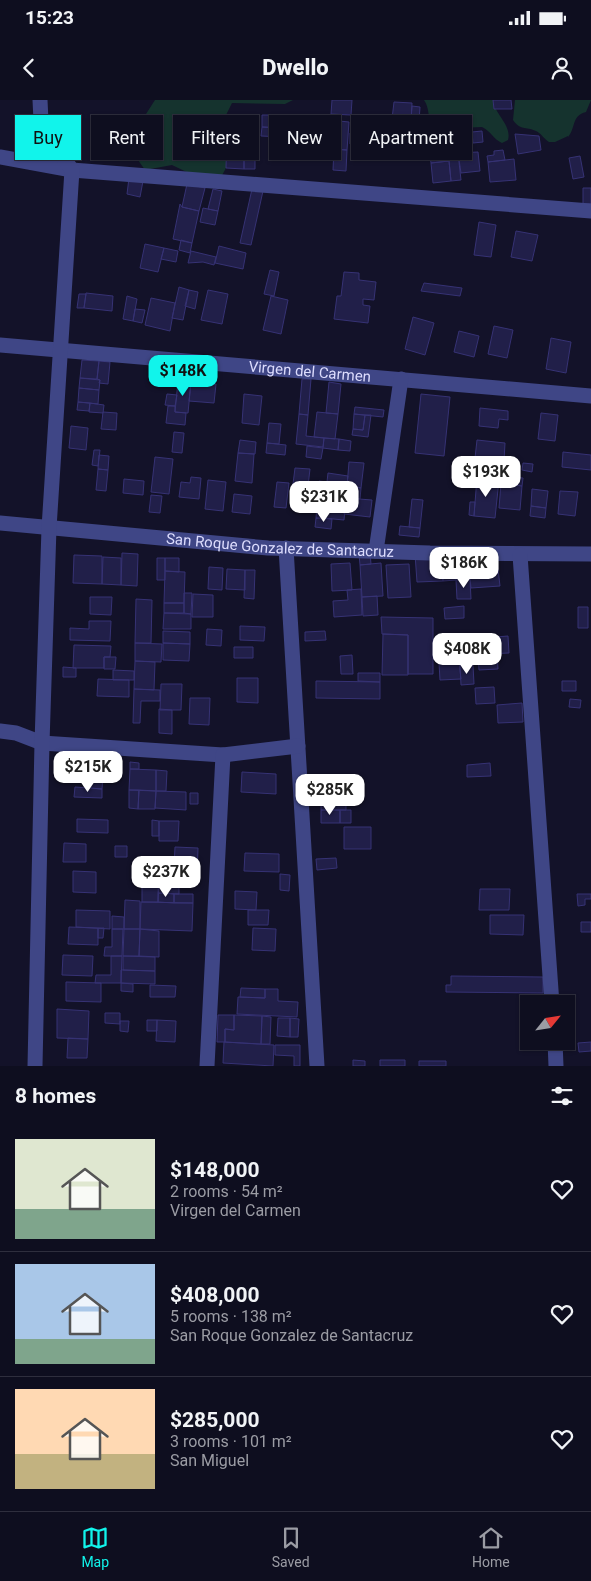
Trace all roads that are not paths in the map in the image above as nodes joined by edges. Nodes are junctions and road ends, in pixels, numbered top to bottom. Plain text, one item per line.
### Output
1 (40, 100) edge
2 (0, 157) edge
3 (72, 170) junction
4 (591, 211) edge
5 (0, 345) edge
6 (60, 350) junction
7 (401, 380) junction
8 (591, 396) edge
9 (0, 523) edge
10 (49, 528) junction
11 (286, 548) junction
12 (376, 551) junction
13 (591, 554) edge
14 (520, 555) junction
15 (0, 731) edge
16 (42, 743) junction
17 (298, 746) junction
18 (223, 755) junction
19 (551, 995) edge
20 (555, 1050) edge
21 (35, 1066) edge
22 (207, 1066) edge
23 (317, 1066) edge
24 (556, 1066) edge

1 - 3 street
2 - 3 street
3 - 4 street
3 - 6 street
5 - 6 street, Virgen del Carmen
6 - 7 street, Virgen del Carmen
6 - 10 street
7 - 8 street, Virgen del Carmen
7 - 12 street
9 - 10 street, San Roque Gonzalez de Santacruz
10 - 11 street, San Roque Gonzalez de Santacruz
10 - 16 street
11 - 12 street, San Roque Gonzalez de Santacruz
11 - 17 street
12 - 14 street, San Roque Gonzalez de Santacruz
13 - 14 street, San Roque Gonzalez de Santacruz
14 - 19 street
15 - 16 street
16 - 18 street
16 - 21 street
17 - 18 street
17 - 23 street
18 - 22 street
20 - 24 street

